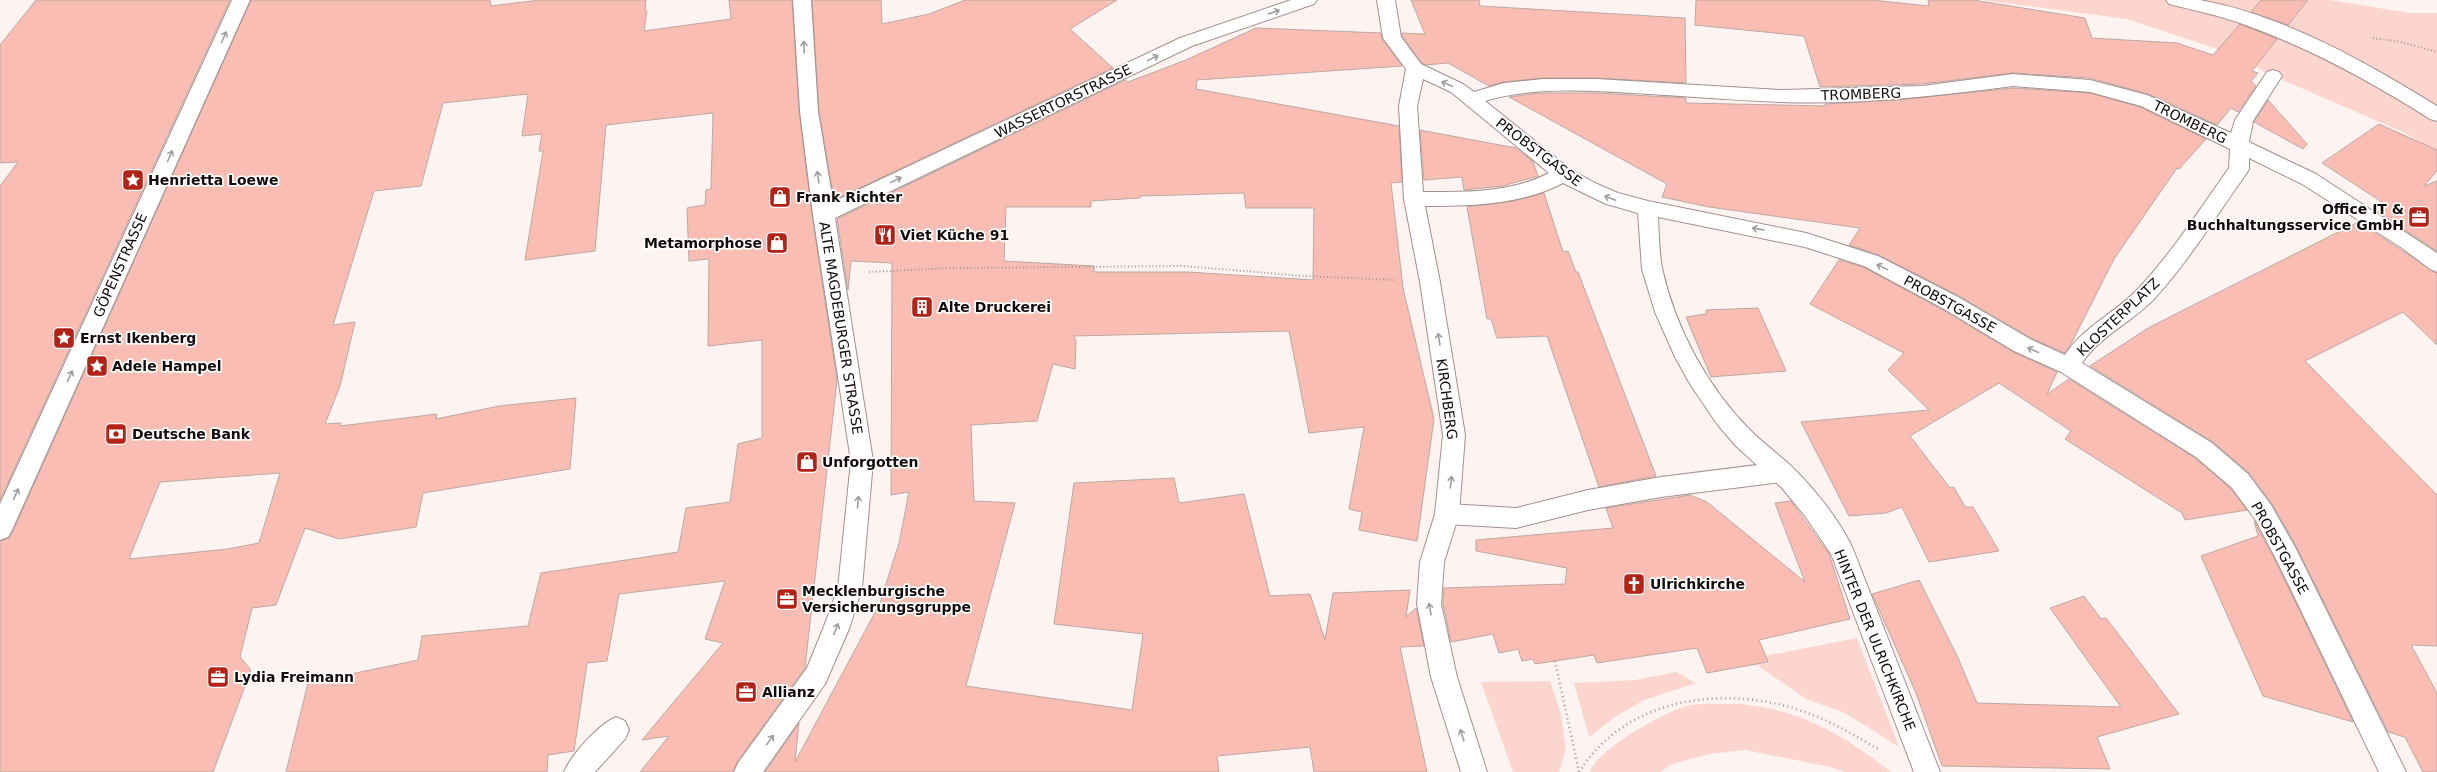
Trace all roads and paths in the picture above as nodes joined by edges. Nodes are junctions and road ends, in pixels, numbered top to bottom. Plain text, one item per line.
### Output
1 (241, 0) edge
2 (802, 0) edge
3 (1386, 0) edge
4 (2176, 0) edge
5 (1298, 2) edge
6 (1415, 68) junction
7 (2273, 76) dead end
8 (1471, 100) junction
9 (2437, 115) edge
10 (2241, 146) junction
11 (1564, 174) junction
12 (1414, 199) junction
13 (1648, 208) junction
14 (823, 215) junction
15 (2437, 264) edge
16 (835, 274) junction
17 (1430, 282) junction
18 (2069, 366) junction
19 (1781, 472) junction
20 (1447, 514) junction
21 (0, 530) edge
22 (1555, 661) dead end
23 (616, 730) dead end
24 (1882, 752) dead end
25 (577, 772) edge
26 (747, 772) edge
27 (1474, 772) edge
28 (1579, 772) edge
29 (1926, 772) edge
30 (2393, 772) edge

21 -> 1 street, GÖPENSTRASSE
14 -> 2 street, ALTE MAGDEBURGER STRASSE
3 - 6 street, PROBSTGASSE
4 - 9 street
14 -> 5 street, WASSERTORSTRASSE
8 -> 6 street, PROBSTGASSE
6 - 12 street, KIRCHBERG
7 - 10 street, KLOSTERPLATZ
8 - 10 street, TROMBERG
8 - 11 street, PROBSTGASSE
10 - 15 street
10 - 18 street, KLOSTERPLATZ
11 - 12 street
13 -> 11 street, PROBSTGASSE
12 - 17 street, KIRCHBERG
18 -> 13 street, PROBSTGASSE
13 - 19 street, HINTER DER ULRICHKIRCHE
14 - 16 street, ALTE MAGDEBURGER STRASSE
16 - 17 path
26 -> 16 street, ALTE MAGDEBURGER STRASSE
20 -> 17 street, KIRCHBERG
18 - 30 street, PROBSTGASSE
19 - 20 street
19 - 29 street, HINTER DER ULRICHKIRCHE
27 -> 20 street, KIRCHBERG
22 - 28 path
23 - 25 street
24 - 28 path

